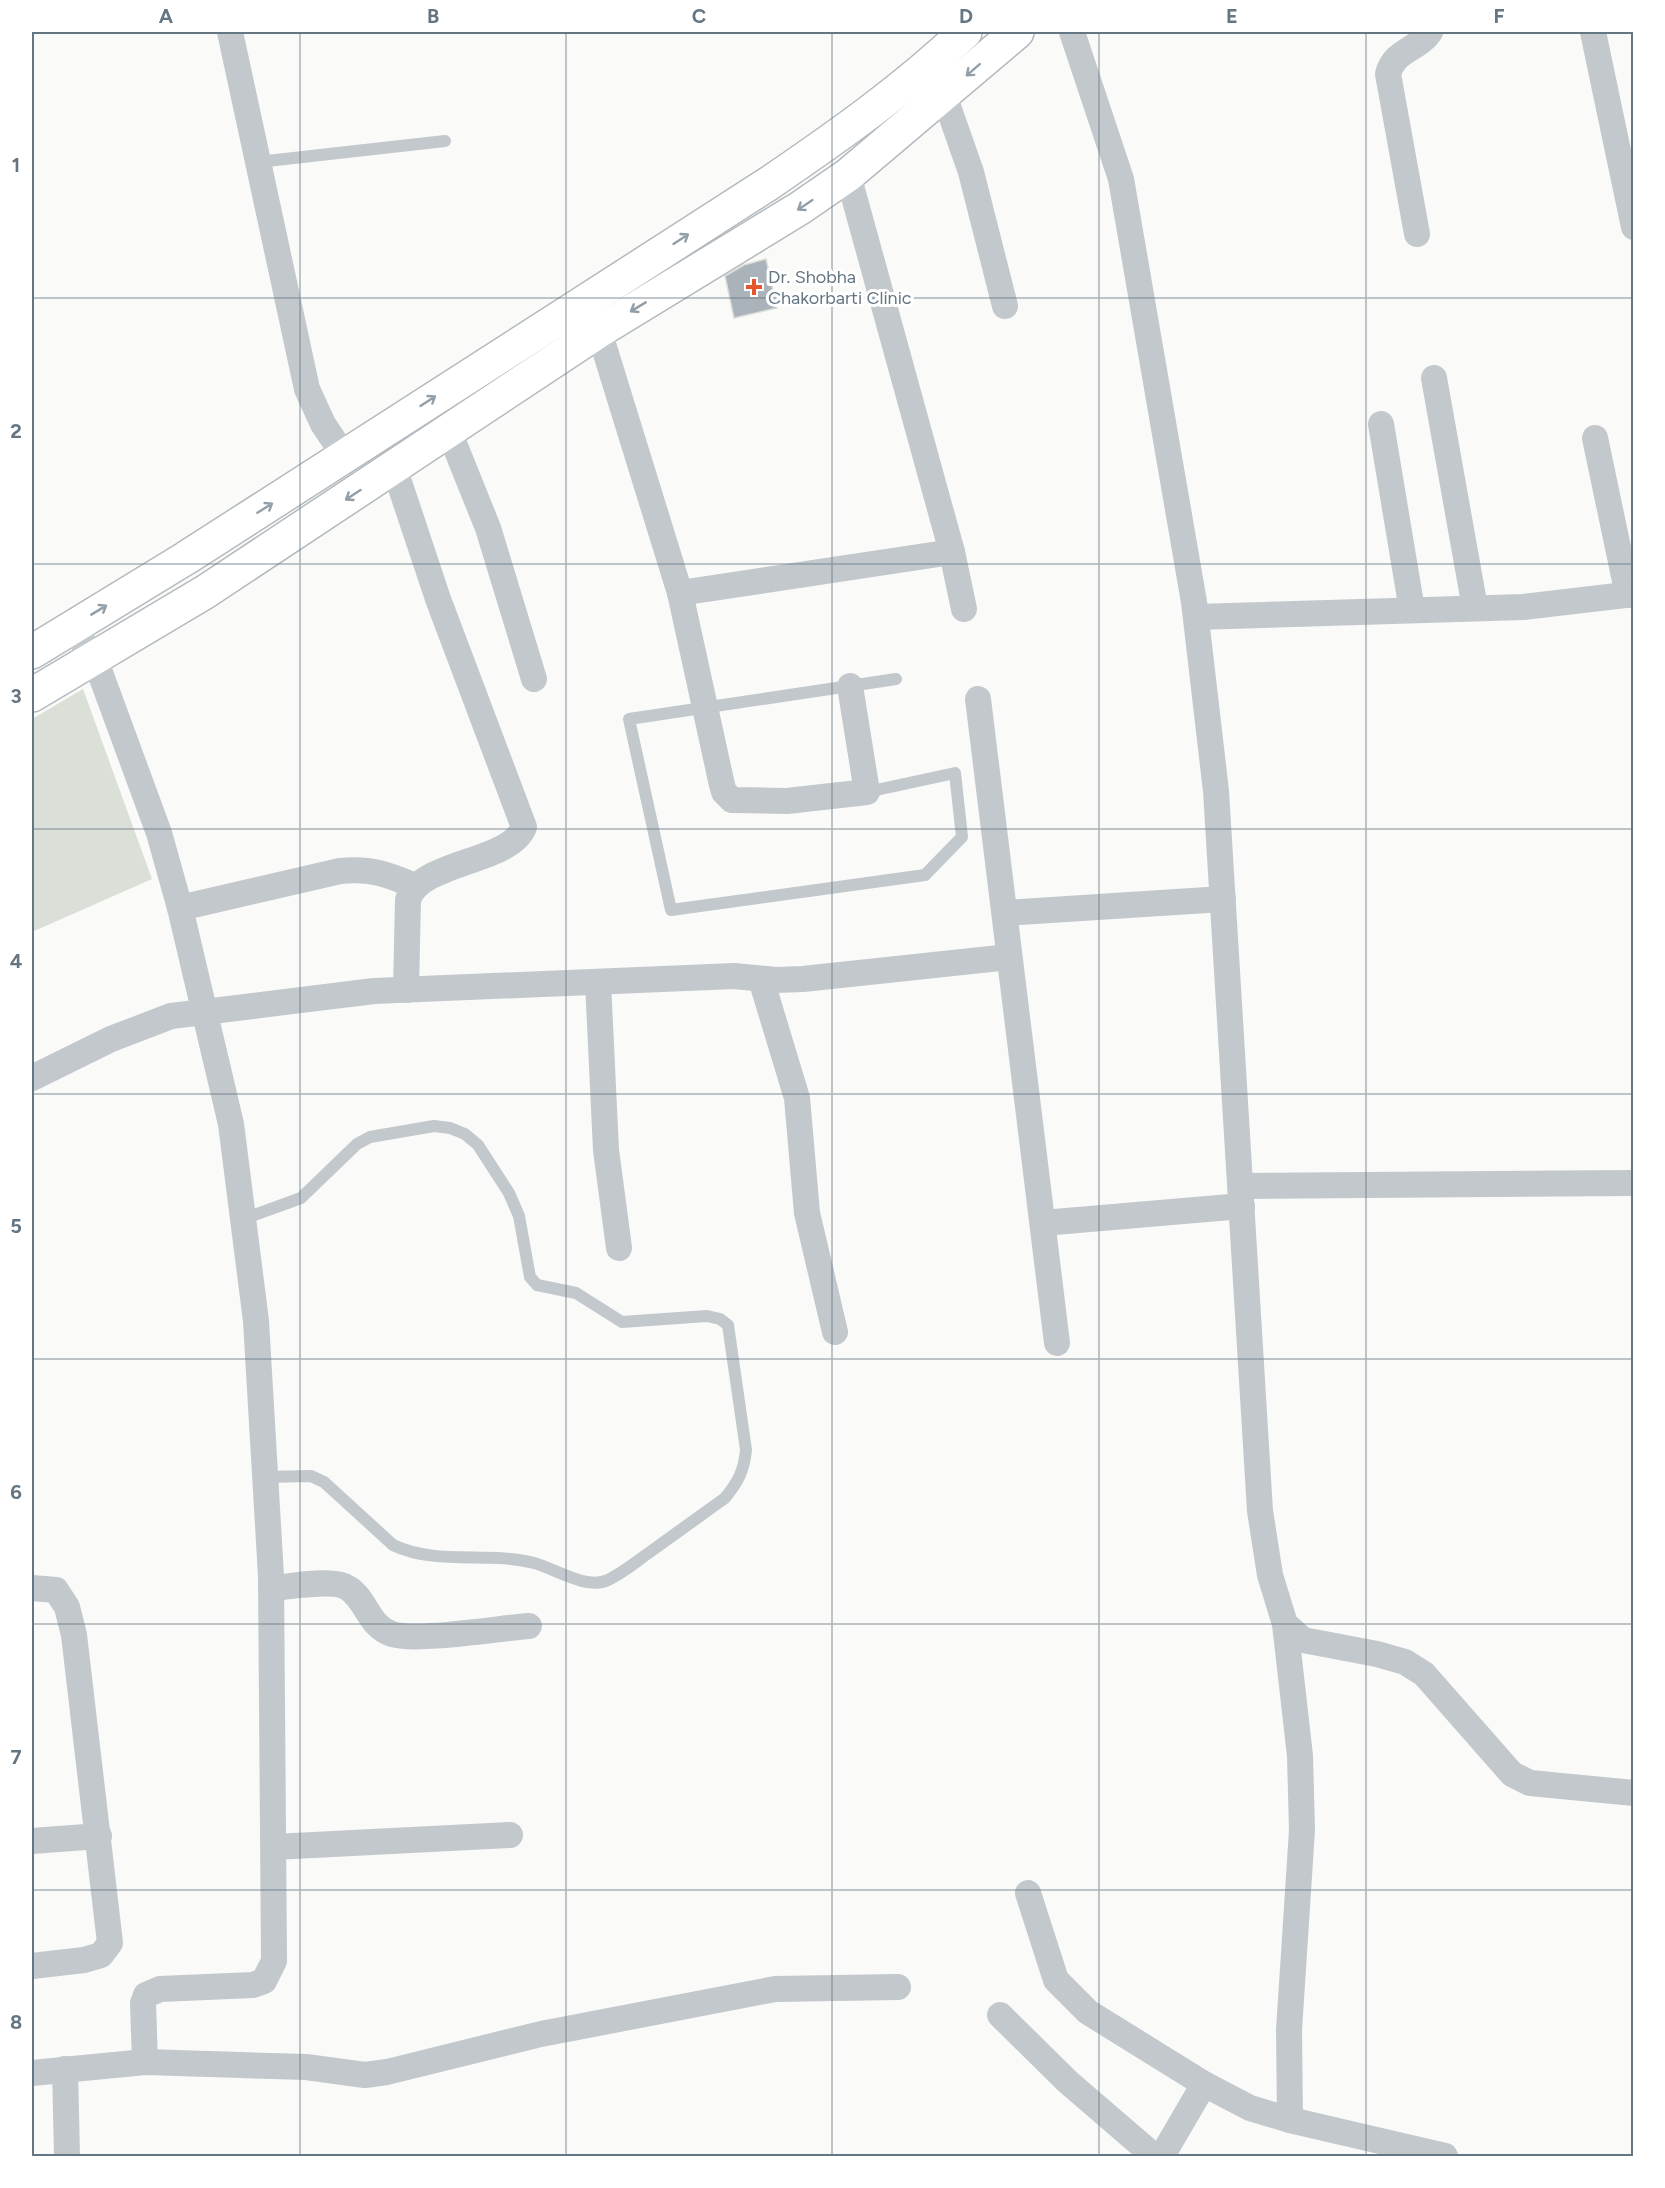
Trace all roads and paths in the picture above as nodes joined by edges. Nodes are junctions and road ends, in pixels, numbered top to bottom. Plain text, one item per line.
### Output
1 (230, 32) edge
2 (965, 32) edge
3 (1017, 32) edge
4 (1072, 32) edge
5 (1430, 32) edge
6 (1593, 32) edge
7 (944, 95) junction
8 (445, 141) dead end
9 (258, 162) junction
10 (848, 175) junction
11 (1634, 227) edge
12 (1417, 234) dead end
13 (583, 303) junction
14 (1005, 306) dead end
15 (599, 331) junction
16 (1434, 378) dead end
17 (1381, 424) dead end
18 (449, 431) junction
19 (1595, 438) dead end
20 (345, 457) junction
21 (394, 467) junction
22 (952, 552) junction
23 (680, 593) junction
24 (1631, 595) edge
25 (1475, 608) junction
26 (964, 609) dead end
27 (1412, 610) junction
28 (1196, 618) junction
29 (72, 627) junction
30 (32, 652) edge
31 (95, 659) junction
32 (534, 679) dead end
33 (896, 679) dead end
34 (850, 686) junction
35 (32, 695) edge
36 (978, 699) dead end
37 (704, 707) junction
38 (867, 792) junction
39 (415, 886) junction
40 (1223, 899) junction
41 (180, 908) junction
42 (1005, 913) junction
43 (1009, 957) junction
44 (761, 979) junction
45 (598, 982) junction
46 (406, 990) junction
47 (206, 1013) junction
48 (32, 1078) edge
49 (1634, 1183) edge
50 (1242, 1196) junction
51 (243, 1220) junction
52 (1043, 1223) junction
53 (619, 1248) dead end
54 (835, 1332) dead end
55 (1056, 1343) dead end
56 (265, 1477) junction
57 (32, 1588) edge
58 (271, 1588) junction
59 (1285, 1624) junction
60 (530, 1626) dead end
61 (1634, 1793) edge
62 (510, 1835) dead end
63 (99, 1836) junction
64 (32, 1842) edge
65 (274, 1847) junction
66 (1028, 1893) dead end
67 (32, 1966) edge
68 (898, 1987) dead end
69 (1000, 2015) dead end
70 (145, 2062) junction
71 (65, 2069) junction
72 (32, 2073) edge
73 (1204, 2084) junction
74 (1290, 2120) junction
75 (67, 2157) edge
76 (1154, 2157) edge
77 (1162, 2157) edge
78 (1445, 2157) edge

1 - 9 street
13 -> 2 main road
3 -> 7 main road
4 - 28 street
5 - 12 street
6 - 11 street
7 - 10 main road
7 - 14 street
8 - 9 lane
9 - 20 street
10 -> 15 main road
10 - 22 street
13 - 15 street
20 -> 13 main road
15 - 18 main road
15 - 23 street
16 - 25 street
17 - 27 street
18 - 21 main road
18 - 32 street
19 - 24 street
29 -> 20 main road
21 -> 31 main road
21 - 39 street
22 - 23 street
22 - 26 street
23 - 37 street
24 - 25 street
25 - 27 street
27 - 28 street
28 - 40 street
29 - 30 main road
29 - 31 street
31 - 35 main road
31 - 41 street
33 - 34 lane
34 - 37 lane
34 - 38 street
36 - 42 street
37 - 38 street
37 - 38 lane
39 - 41 street
39 - 46 street
40 - 42 street
40 - 50 street
41 - 47 street
42 - 43 street
43 - 44 street
43 - 52 street
44 - 45 street
44 - 54 street
45 - 46 street
45 - 53 street
46 - 47 street
47 - 48 street
47 - 51 street
49 - 50 street
50 - 52 street
50 - 59 street
51 - 56 street
51 - 56 lane
52 - 55 street
56 - 58 street
57 - 63 street
58 - 60 street
58 - 65 street
59 - 61 street
59 - 74 street
62 - 65 street
63 - 64 street
63 - 67 street
65 - 70 street
66 - 73 street
68 - 70 street
69 - 76 street
70 - 71 street
71 - 72 street
71 - 75 street
73 - 74 street
73 - 77 street
74 - 78 street

